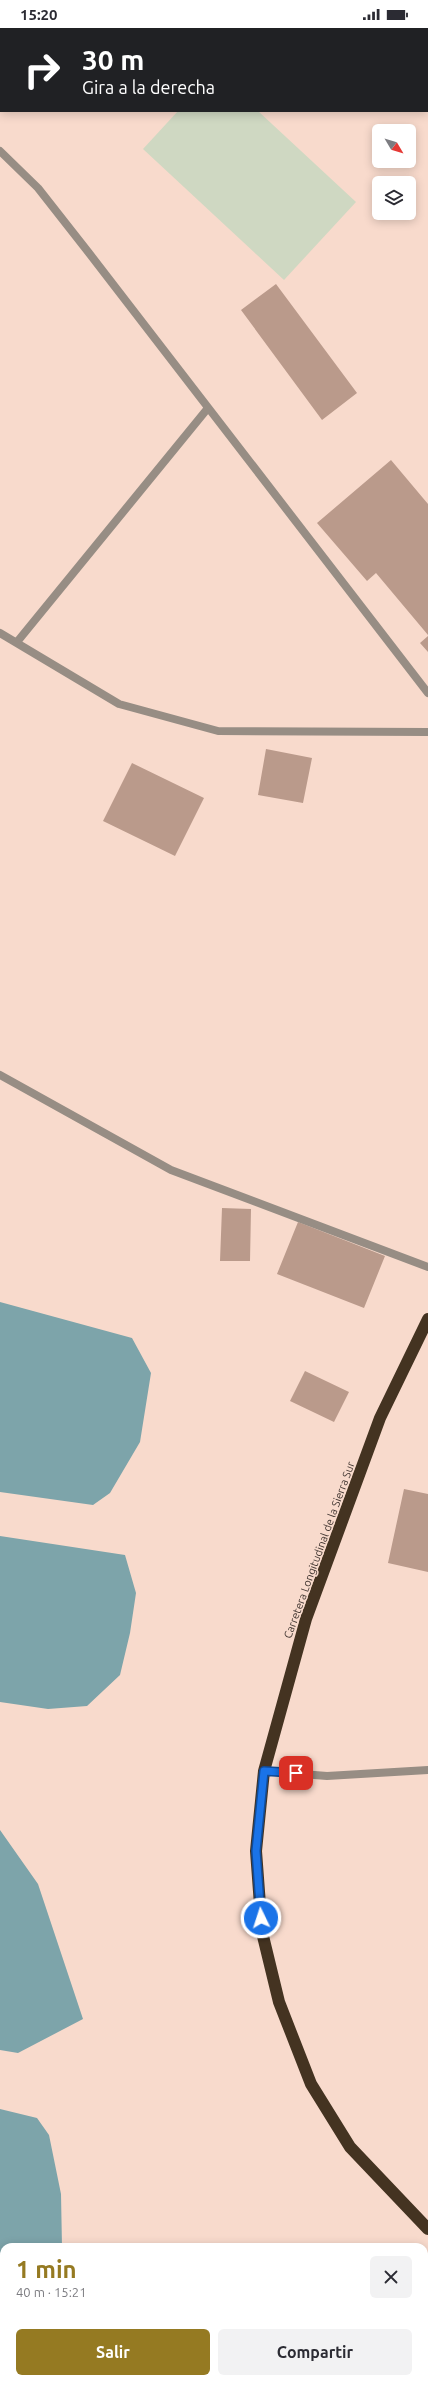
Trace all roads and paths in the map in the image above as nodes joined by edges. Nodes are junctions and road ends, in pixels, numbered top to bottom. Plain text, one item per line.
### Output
1 (0, 151) edge
2 (208, 408) junction
3 (0, 633) edge
4 (17, 642) junction
5 (428, 693) edge
6 (428, 732) edge
7 (0, 1075) edge
8 (428, 1267) edge
9 (428, 1319) edge
10 (428, 1770) edge
11 (264, 1771) junction
12 (428, 2229) edge

1 - 2 street
2 - 4 street
2 - 5 street
3 - 4 street
4 - 6 street
7 - 8 street
9 - 11 highway, Carretera Longitudinal de la Sierra Sur
10 - 11 street
11 - 12 highway, Carretera Longitudinal de la Sierra Sur

